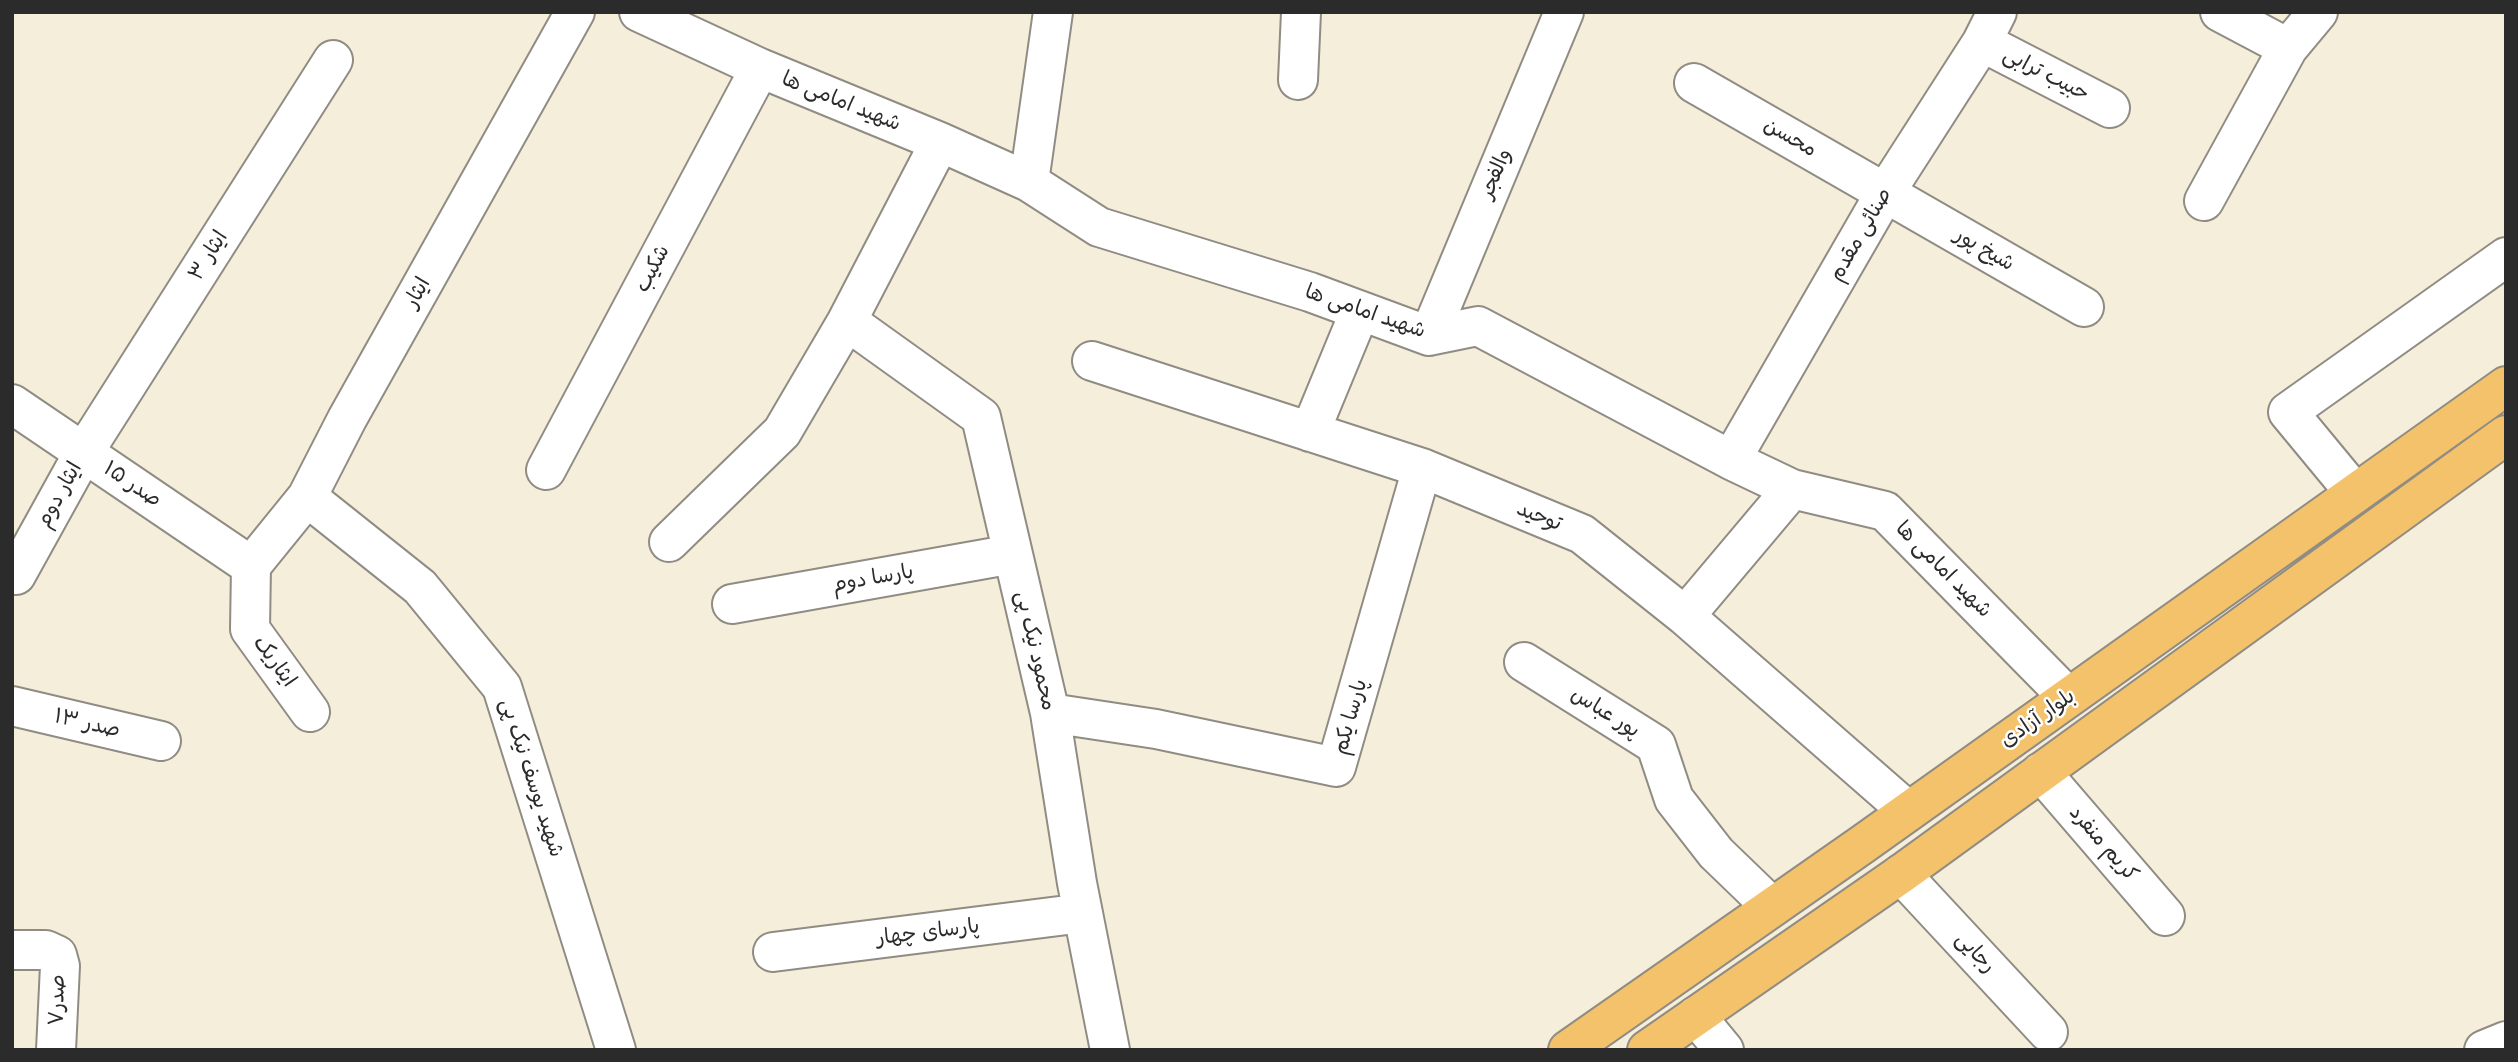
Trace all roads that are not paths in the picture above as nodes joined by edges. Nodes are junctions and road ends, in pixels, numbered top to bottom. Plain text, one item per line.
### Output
1 (575, 12) edge
2 (639, 12) edge
3 (1053, 12) edge
4 (1301, 12) edge
5 (1564, 12) edge
6 (2220, 12) edge
7 (2318, 12) edge
8 (1989, 27) edge
9 (2288, 48) junction
10 (333, 60) dead end
11 (760, 68) junction
12 (1298, 80) dead end
13 (1694, 83) dead end
14 (2110, 108) dead end
15 (940, 142) junction
16 (1029, 182) junction
17 (1885, 193) junction
18 (2204, 201) dead end
19 (2506, 257) edge
20 (2084, 307) dead end
21 (1360, 311) junction
22 (847, 321) junction
23 (1429, 337) junction
24 (1092, 361) dead end
25 (2506, 386) edge
26 (12, 404) edge
27 (1310, 432) junction
28 (2506, 435) edge
29 (84, 452) junction
30 (1731, 460) junction
31 (1422, 468) junction
32 (546, 470) dead end
33 (1792, 489) junction
34 (2355, 493) junction
35 (307, 497) junction
36 (669, 542) dead end
37 (1013, 554) junction
38 (251, 566) junction
39 (16, 575) dead end
40 (732, 604) dead end
41 (1685, 616) junction
42 (1524, 662) dead end
43 (2068, 697) junction
44 (12, 706) edge
45 (310, 712) dead end
46 (1050, 713) junction
47 (161, 741) dead end
48 (2041, 772) junction
49 (1908, 811) junction
50 (1902, 874) junction
51 (1772, 907) junction
52 (1083, 913) junction
53 (2165, 916) dead end
54 (12, 950) edge
55 (774, 952) dead end
56 (1696, 1016) junction
57 (2048, 1032) dead end
58 (2506, 1041) edge
59 (56, 1050) edge
60 (616, 1050) edge
61 (1110, 1050) edge
62 (1568, 1050) edge
63 (1647, 1050) edge
64 (1724, 1050) edge
65 (2484, 1050) edge

1 - 35 street, ایثار
2 - 11 street, شهید امامی ها
3 - 16 street
4 - 12 street
5 - 23 street, والفجر
6 - 9 street
7 - 9 street
8 - 14 street, حبیب ترابی
8 - 17 street, صنائی مقدم
9 - 18 street
10 - 29 street, ایثار ۳
11 - 15 street, شهید امامی ها
11 - 32 street, شکیب
13 - 17 street, محسن
15 - 16 street, شهید امامی ها
15 - 22 street
16 - 21 street, شهید امامی ها
17 - 20 street, شیخ پور
17 - 30 street, صنائی مقدم
19 - 34 street
21 - 23 street, شهید امامی ها
21 - 27 street
22 - 36 street
22 - 37 street, محمود نیک پی
23 - 30 street, شهید امامی ها
24 - 27 street, توحید
25 - 34 main road, بلوار آزادی
26 - 29 street, صدر ۱۵
27 - 31 street, توحید
28 - 48 main road
29 - 38 street, صدر ۱۵
29 - 39 street, ایثار دوم
30 - 33 street, شهید امامی ها
31 - 41 street, توحید
31 - 46 street, پارسا یکم
33 - 41 street
33 - 43 street, شهید امامی ها
34 - 43 main road, بلوار آزادی
35 - 38 street, ایثار
35 - 60 street, شهید یوسف نیک پی
37 - 40 street, پارسا دوم
37 - 46 street, محمود نیک پی
38 - 45 street, ایثاریک
41 - 49 street, توحید
42 - 51 street, پور عباس
43 - 49 main road, بلوار آزادی
44 - 47 street, صدر ۱۳
46 - 52 street, محمود نیک پی
48 - 50 main road
48 - 53 street, کریم منفرد
49 - 51 main road, بلوار آزادی
50 - 56 main road
50 - 57 street, رجایی
51 - 62 main road, بلوار آزادی
52 - 55 street, پارسای چهار
52 - 61 street, محمود نیک پی
54 - 59 street, صدر۷
56 - 63 main road
56 - 64 street
58 - 65 street

